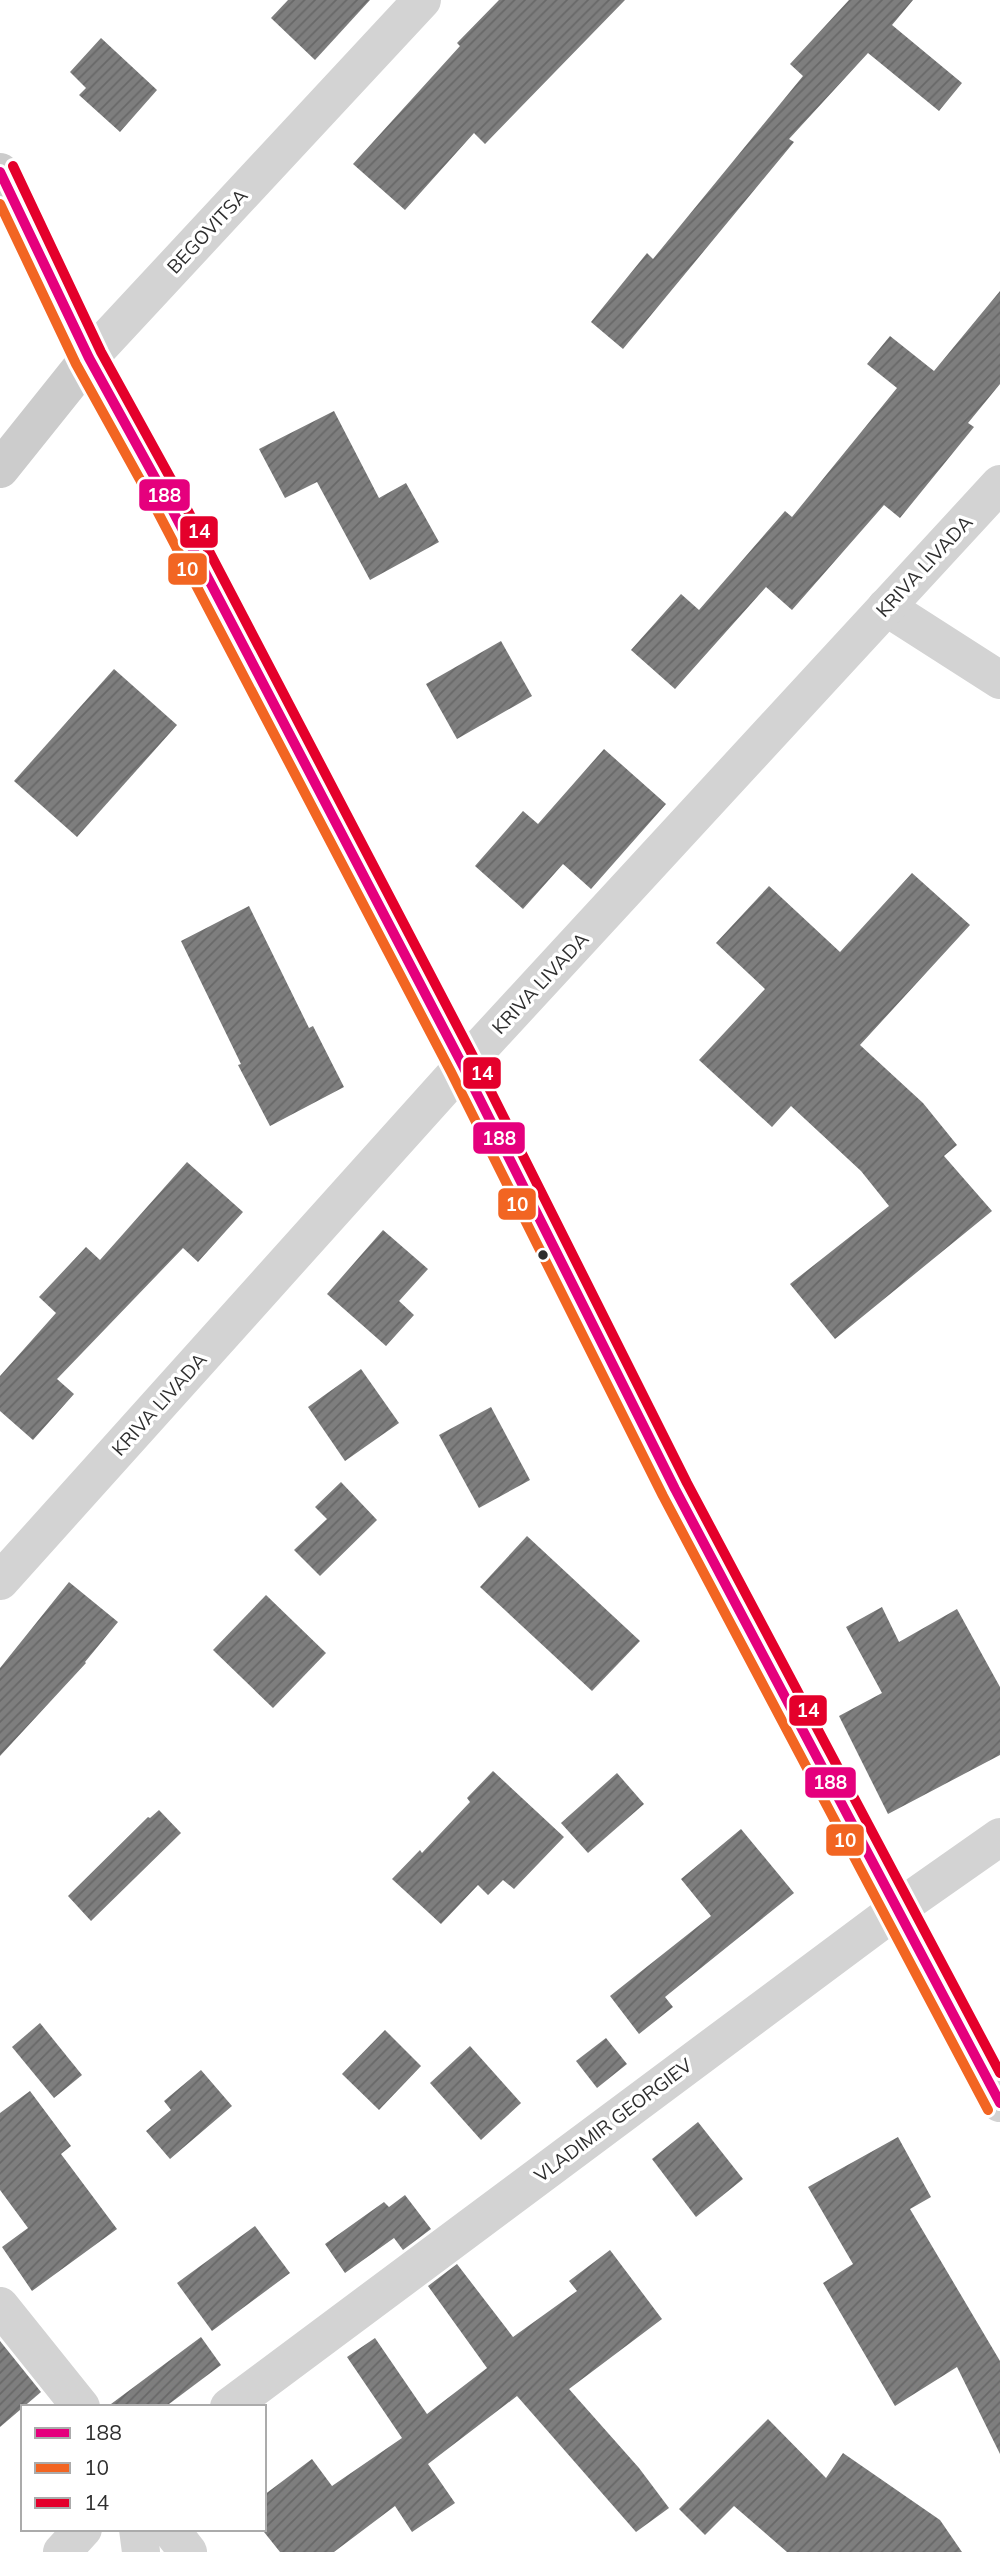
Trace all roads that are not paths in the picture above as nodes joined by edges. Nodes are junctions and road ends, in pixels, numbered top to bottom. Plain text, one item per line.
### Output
1 (422, 0) edge
2 (0, 172) edge
3 (89, 358) junction
4 (0, 468) edge
5 (1000, 484) edge
6 (886, 607) junction
7 (1000, 680) edge
8 (463, 1066) junction
9 (0, 1581) edge
10 (1000, 1837) edge
11 (896, 1910) junction
12 (1000, 2103) edge
13 (0, 2306) edge
14 (79, 2405) edge
15 (232, 2405) edge
16 (81, 2531) edge
17 (138, 2531) edge
18 (172, 2531) edge
19 (62, 2552) edge
20 (141, 2552) edge
21 (188, 2552) edge

1 - 3 street, BEGOVITSA
2 - 3 street
3 - 4 street, BEGOVITSA
3 - 8 street
5 - 6 street, KRIVA LIVADA
6 - 7 street
6 - 8 street, KRIVA LIVADA
8 - 9 street, KRIVA LIVADA
8 - 11 street
10 - 11 street, VLADIMIR GEORGIEV
11 - 12 street
11 - 15 street, VLADIMIR GEORGIEV
13 - 14 street
16 - 19 street
17 - 20 street
18 - 21 street

